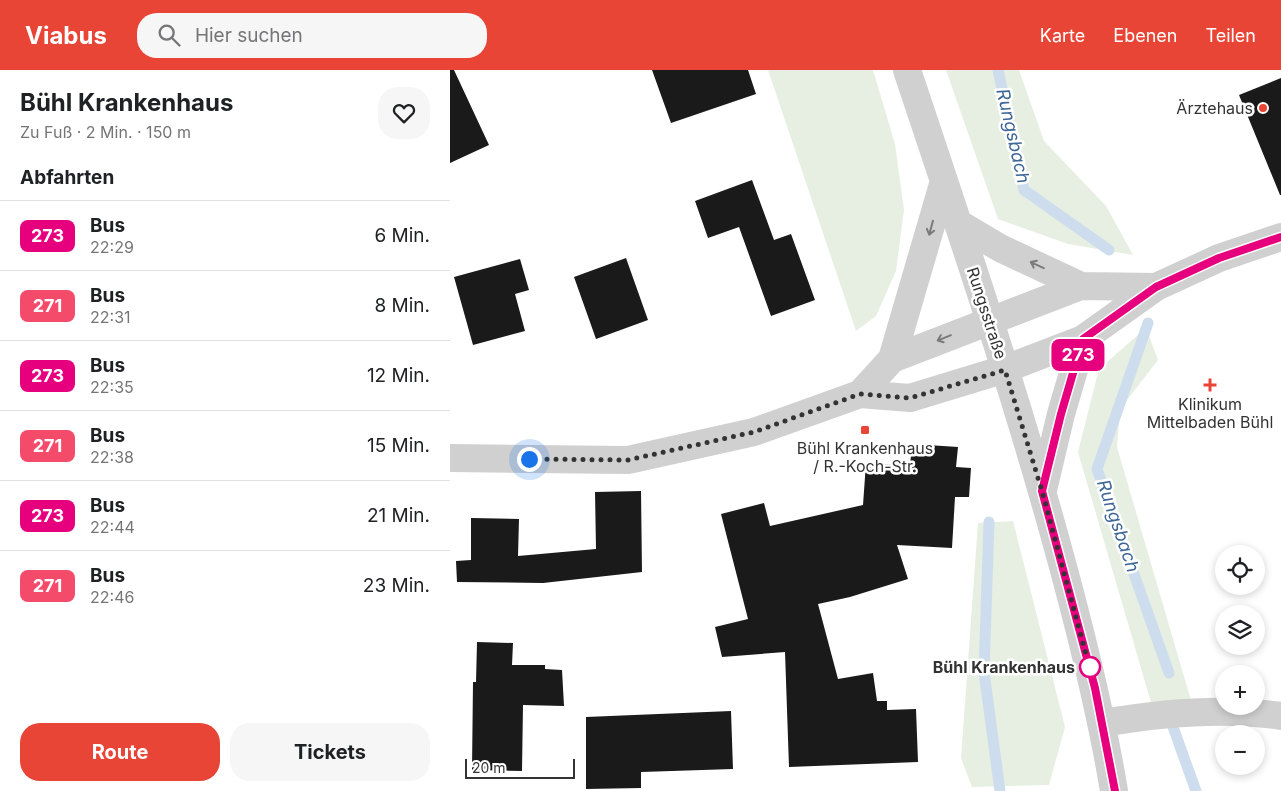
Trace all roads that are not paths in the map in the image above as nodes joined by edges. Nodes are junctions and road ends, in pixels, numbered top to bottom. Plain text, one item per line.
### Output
1 (907, 70) edge
2 (944, 180) junction
3 (958, 223) junction
4 (1281, 236) edge
5 (1081, 286) junction
6 (1156, 287) junction
7 (989, 320) junction
8 (1083, 339) junction
9 (892, 359) junction
10 (1005, 370) junction
11 (860, 394) junction
12 (450, 458) edge
13 (1042, 491) junction
14 (1281, 716) edge
15 (1103, 723) junction
16 (1114, 791) edge

1 - 2 street, Rungsstraße
2 - 3 street, Rungsstraße
2 -> 9 street
5 -> 3 street
3 - 7 street, Rungsstraße
4 - 6 street
5 - 6 street
5 - 7 street
6 - 8 street
7 -> 9 street
7 - 10 street, Rungsstraße
8 - 10 street
8 - 13 street
9 - 11 street
10 - 11 street
10 - 13 street, Rungsstraße
11 - 12 street
13 - 15 street, Rungsstraße
14 - 15 street
15 - 16 street, Rungsstraße

